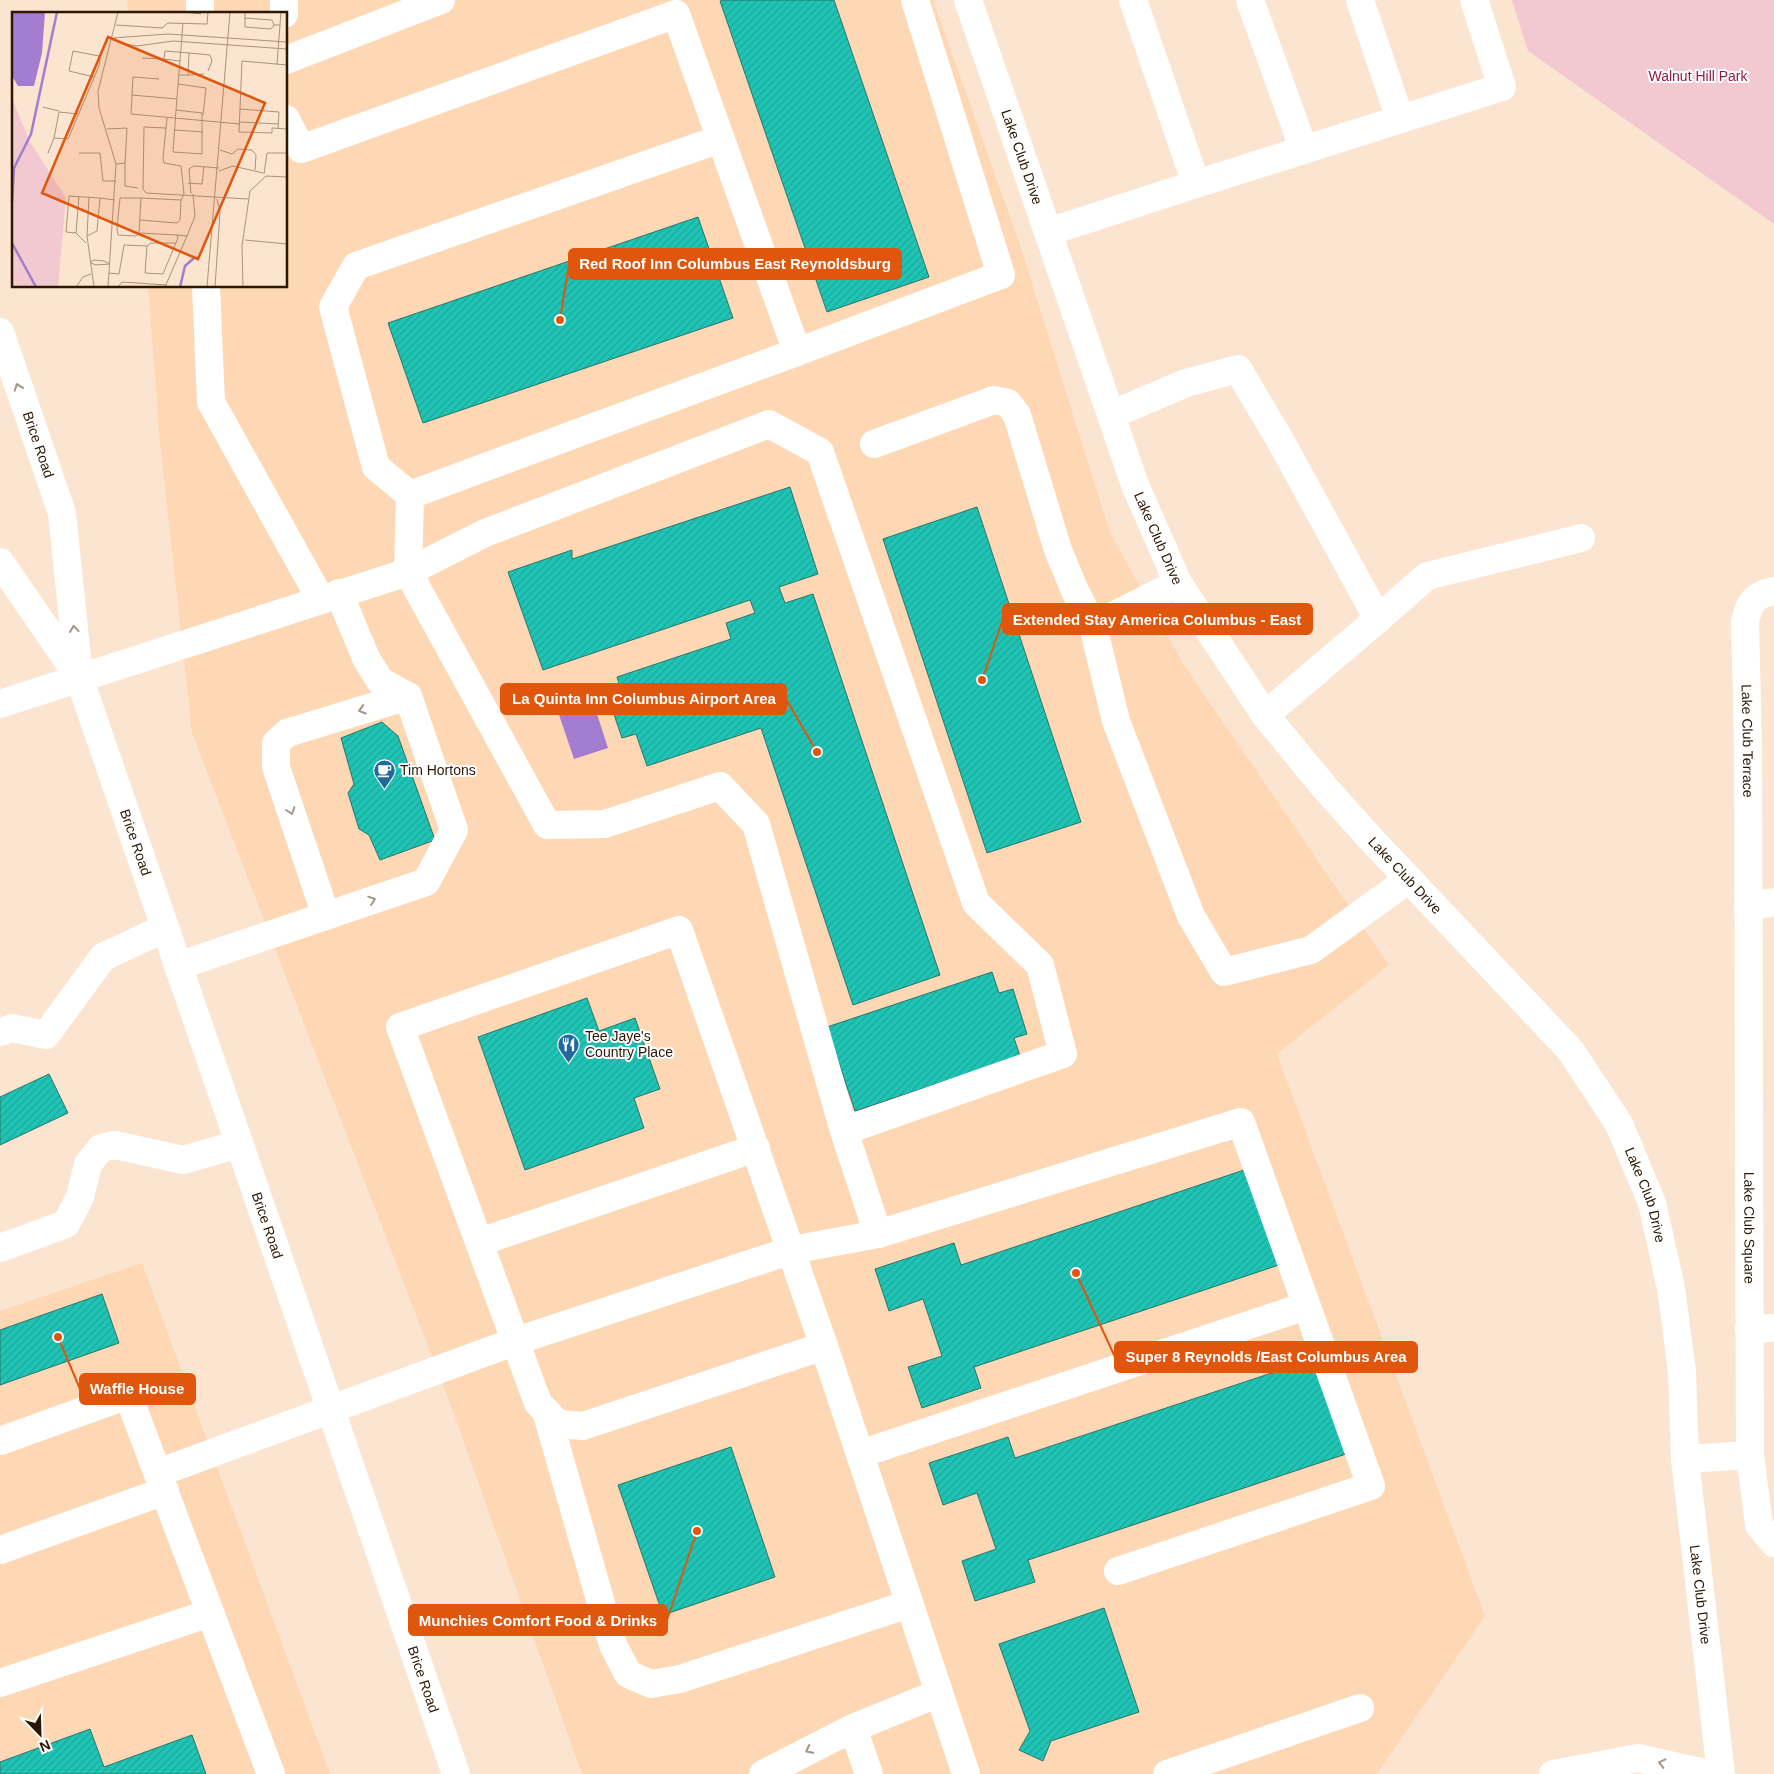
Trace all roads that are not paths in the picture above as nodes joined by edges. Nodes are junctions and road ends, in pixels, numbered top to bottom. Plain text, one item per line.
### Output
1 (441, 0) edge
2 (914, 0) edge
3 (968, 0) edge
4 (1133, 0) edge
5 (1250, 0) edge
6 (1360, 0) edge
7 (1474, 0) edge
8 (678, 7) edge
9 (288, 59) edge
10 (1400, 119) junction
11 (288, 127) edge
12 (720, 139) junction
13 (1304, 150) junction
14 (294, 151) edge
15 (1196, 184) junction
16 (1048, 232) junction
17 (206, 288) edge
18 (0, 332) edge
19 (797, 352) junction
20 (1111, 415) junction
21 (874, 444) dead end
22 (410, 495) junction
23 (1581, 538) dead end
24 (0, 562) edge
25 (408, 572) junction
26 (1178, 583) junction
27 (1774, 591) edge
28 (330, 597) junction
29 (1378, 619) junction
30 (1093, 626) junction
31 (79, 677) junction
32 (408, 696) junction
33 (0, 704) edge
34 (1265, 715) junction
35 (1409, 880) junction
36 (1761, 904) edge
37 (326, 916) junction
38 (166, 928) junction
39 (178, 966) junction
40 (0, 1032) edge
41 (1749, 1128) joint
42 (844, 1131) junction
43 (240, 1144) junction
44 (756, 1148) junction
45 (878, 1234) junction
46 (480, 1242) junction
47 (0, 1248) edge
48 (792, 1250) junction
49 (1306, 1306) junction
50 (1762, 1328) edge
51 (516, 1341) junction
52 (824, 1346) junction
53 (331, 1409) junction
54 (546, 1411) junction
55 (0, 1441) edge
56 (860, 1454) junction
57 (1750, 1455) junction
58 (1685, 1459) junction
59 (162, 1482) junction
60 (1774, 1543) edge
61 (0, 1550) edge
62 (1118, 1571) dead end
63 (909, 1604) junction
64 (210, 1612) junction
65 (0, 1683) edge
66 (939, 1693) junction
67 (1360, 1708) dead end
68 (853, 1728) junction
69 (271, 1774) edge
70 (456, 1774) edge
71 (763, 1774) edge
72 (869, 1774) edge
73 (966, 1774) edge
74 (1167, 1774) edge
75 (1553, 1774) edge
76 (1709, 1774) edge
77 (1720, 1774) edge

1 - 9 street
2 - 19 street
3 - 16 street, Lake Club Drive
4 - 15 street
5 - 13 street
6 - 10 street
7 - 10 street
8 - 12 street
8 - 14 street
10 - 13 street
11 - 14 street
12 - 19 street
12 - 22 street
13 - 15 street
15 - 16 street
16 - 20 street, Lake Club Drive
17 - 28 street
31 -> 18 street, Brice Road
19 - 22 street
20 - 26 street, Lake Club Drive
20 - 29 street
21 - 30 street
22 - 25 street
23 - 29 street
24 - 31 street, Brice Road
25 - 28 street
25 - 42 street
25 - 42 street
26 - 30 street
26 - 34 street, Lake Club Drive
27 - 36 street, Lake Club Terrace
28 - 31 street
28 - 32 street
29 - 34 street
30 - 35 street
31 - 33 street
31 - 38 street, Brice Road
37 -> 32 street
32 -> 37 street
34 - 35 street, Lake Club Drive
35 - 58 street, Lake Club Drive
36 - 41 street, Lake Club Terrace
37 - 39 street
38 - 39 street, Brice Road
38 - 40 street
39 - 43 street, Brice Road
41 - 50 street, Lake Club Square
42 - 45 street
43 - 47 street
43 - 53 street, Brice Road
44 - 46 street
44 - 46 street
44 - 48 street
45 - 48 street
45 - 49 street
46 - 51 street
48 - 51 street
48 - 52 street
49 - 56 street
49 - 62 street
50 - 57 street, Lake Club Square
51 - 53 street
51 - 54 street
52 - 54 street
52 - 56 street
53 - 59 street
53 - 70 street, Brice Road
54 - 63 street
55 - 59 street
56 - 63 street
57 - 58 street
57 - 60 street, Lake Club Square
58 - 77 street, Lake Club Drive
59 - 61 street
59 - 64 street
63 - 66 street
64 - 65 street
64 - 69 street
66 - 68 street
66 - 73 street
67 - 74 street
68 -> 71 street
68 - 72 street
76 -> 75 street

